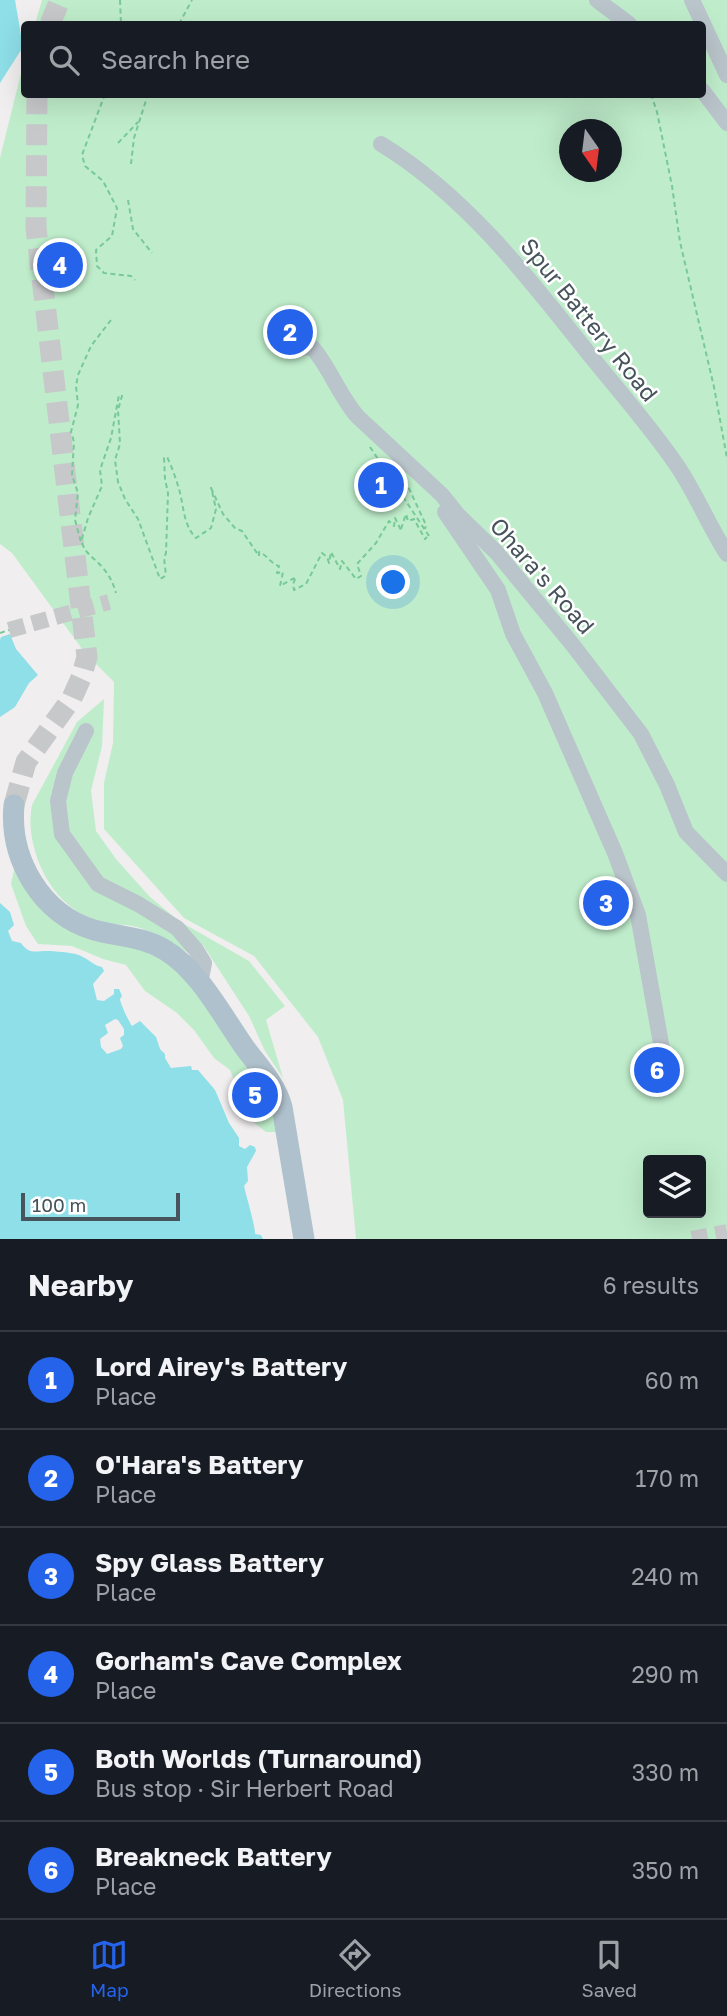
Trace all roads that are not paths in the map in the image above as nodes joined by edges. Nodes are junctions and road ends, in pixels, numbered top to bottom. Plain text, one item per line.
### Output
1 (597, 0) edge
2 (692, 0) edge
3 (624, 21) edge
4 (702, 21) edge
5 (706, 30) edge
6 (727, 75) edge
7 (706, 95) edge
8 (727, 122) edge
9 (381, 144) dead end
10 (288, 351) road end
11 (425, 481) junction
12 (727, 554) edge
13 (86, 731) dead end
14 (15, 805) tunnel mouth
15 (727, 874) edge
16 (201, 984) junction
17 (662, 1049) dead end
18 (304, 1239) edge

1 - 3 street
2 - 4 street
5 - 6 street
7 - 8 street
9 - 12 street, Spur Battery Road
10 - 11 street, Ohara's Road
11 - 15 street, Ohara's Road
11 - 17 street
13 - 16 street
14 - 16 main road
16 - 18 main road

